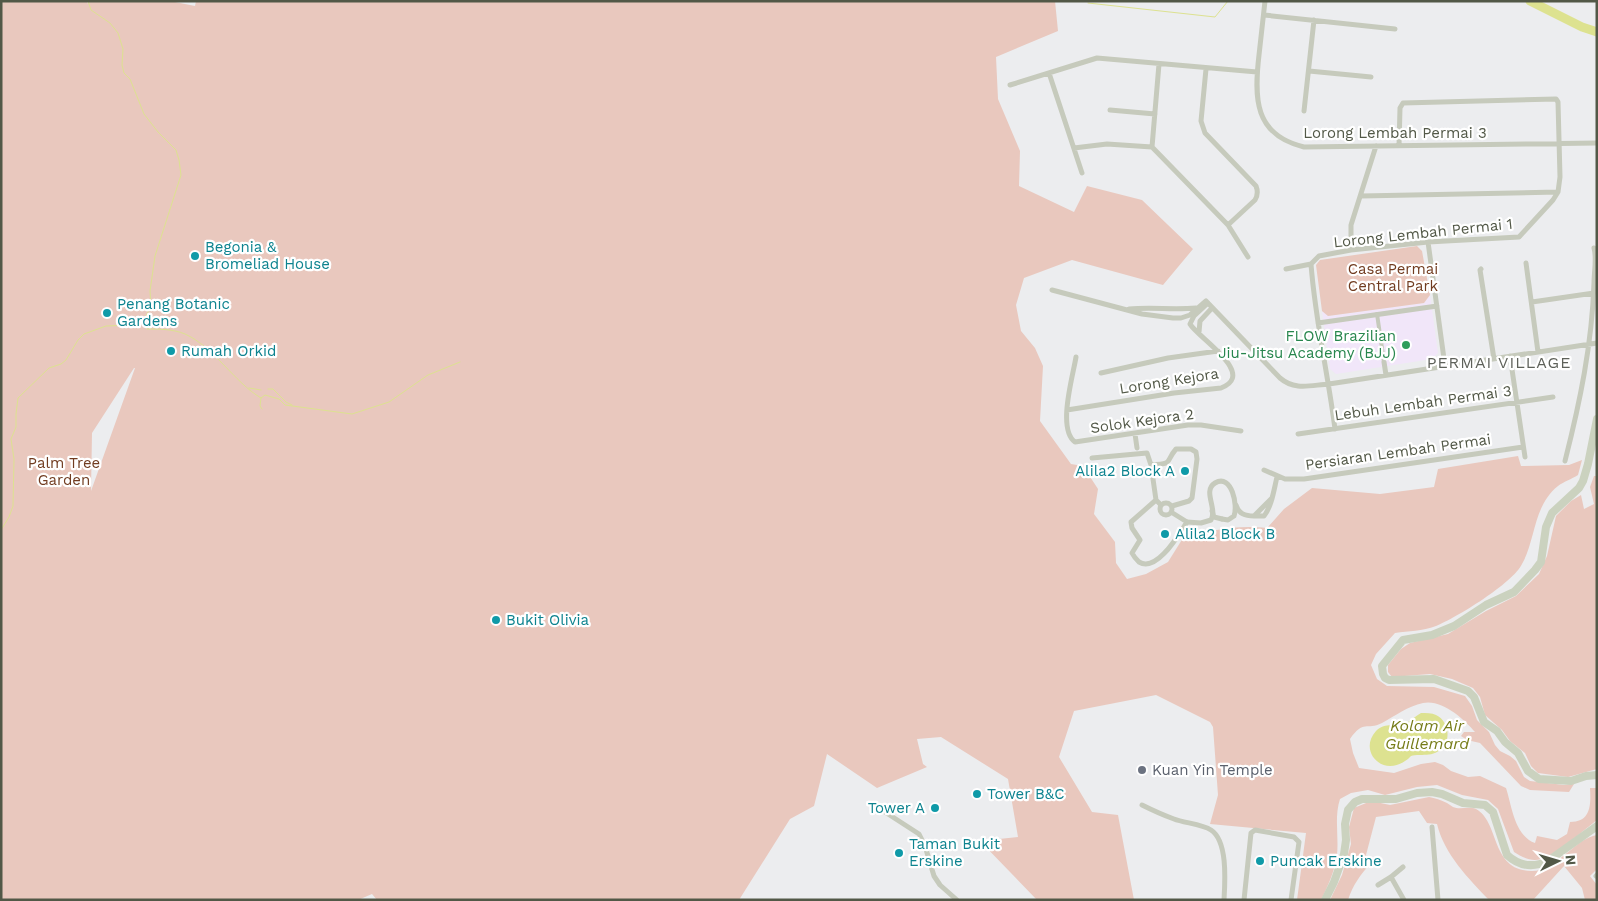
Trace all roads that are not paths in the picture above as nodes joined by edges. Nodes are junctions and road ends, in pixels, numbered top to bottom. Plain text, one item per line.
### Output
1 (1265, 1) edge
2 (1264, 15) junction
3 (1314, 20) junction
4 (1395, 29) dead end
5 (1159, 64) junction
6 (1206, 69) junction
7 (1309, 71) junction
8 (1049, 72) junction
9 (1257, 72) junction
10 (1371, 76) dead end
11 (1010, 85) dead end
12 (1110, 110) dead end
13 (1304, 110) dead end
14 (1155, 114) junction
15 (1597, 143) edge
16 (1558, 144) junction
17 (1152, 146) junction
18 (1376, 146) junction
19 (1399, 146) junction
20 (1074, 148) junction
21 (1082, 174) dead end
22 (1558, 192) junction
23 (1361, 196) junction
24 (1228, 224) junction
25 (1428, 242) junction
26 (1594, 248) dead end
27 (1351, 250) junction
28 (1248, 257) dead end
29 (1526, 263) dead end
30 (1311, 264) junction
31 (1481, 268) dead end
32 (1286, 269) dead end
33 (1052, 290) dead end
34 (1594, 293) junction
35 (1532, 302) junction
36 (1210, 305) junction
37 (1437, 306) junction
38 (1196, 308) junction
39 (1127, 310) junction
40 (1377, 314) junction
41 (1318, 323) junction
42 (1199, 332) junction
43 (1597, 343) edge
44 (1590, 344) junction
45 (1218, 351) junction
46 (1538, 352) junction
47 (1510, 356) junction
48 (1076, 357) dead end
49 (1494, 359) junction
50 (1384, 362) joint
51 (1445, 366) junction
52 (1101, 373) dead end
53 (1386, 375) junction
54 (1329, 384) junction
55 (1553, 397) dead end
56 (1517, 402) junction
57 (1067, 410) junction
58 (1597, 419) edge
59 (1335, 429) junction
60 (1241, 431) dead end
61 (1135, 434) junction
62 (1298, 434) dead end
63 (1523, 447) junction
64 (1137, 448) dead end
65 (1594, 451) edge
66 (1524, 457) dead end
67 (1092, 458) dead end
68 (1565, 461) dead end
69 (1151, 465) junction
70 (1264, 470) dead end
71 (1277, 477) junction
72 (1156, 500) junction
73 (1162, 505) junction
74 (1172, 509) junction
75 (1187, 522) junction
76 (1597, 775) edge
77 (1142, 805) dead end
78 (885, 812) dead end
79 (1597, 826) edge
80 (1432, 827) dead end
81 (1403, 867) dead end
82 (1391, 877) junction
83 (1378, 885) dead end
84 (957, 900) edge
85 (1224, 900) edge
86 (1244, 900) edge
87 (1291, 900) edge
88 (1325, 900) edge
89 (1404, 900) edge
90 (1438, 900) edge

1 - 2 street, Lorong Lembah Permai 3
2 - 3 street
2 - 9 street, Lorong Lembah Permai 3
3 - 4 street
3 - 7 street
5 - 6 street
5 - 8 street
5 - 14 street
6 - 9 street
6 - 24 street
7 - 10 street
7 - 13 street
8 - 11 street
8 - 20 street
9 - 18 street, Lorong Lembah Permai 3
12 - 14 street
14 - 17 street
15 - 16 street, Lorong Lembah Permai 3
16 - 19 street, Lorong Lembah Permai 3
16 - 19 street
16 - 22 street
17 - 20 street
17 - 24 street
18 - 19 street, Lorong Lembah Permai 3
18 - 23 street
20 - 21 street
22 - 23 street
22 - 25 street, Lorong Lembah Permai 1
23 - 27 street
24 - 28 street
25 - 27 street, Lorong Lembah Permai 1
25 - 37 street
26 - 34 street
27 - 30 street, Lorong Lembah Permai 1
29 - 35 street
30 - 32 street, Lorong Lembah Permai 1
30 - 41 street
31 - 49 street
33 - 39 street
34 - 35 street
34 - 44 street
35 - 46 street
36 - 38 street
36 - 42 street
36 - 42 street
36 - 54 street
37 - 40 street
37 - 51 street
38 - 39 street
38 - 39 street
40 - 41 street
40 - 50 street
41 - 54 street
42 - 45 street, Lorong Kejora
43 - 44 street
44 - 46 street
44 - 68 street
45 - 52 street
45 - 57 street, Lorong Kejora
46 - 47 street
47 - 49 street
47 - 56 street
48 - 57 street, Solok Kejora 2
49 - 51 street
50 - 53 street
51 - 53 street
53 - 54 street
54 - 59 street
55 - 56 street, Lebuh Lembah Permai 3
56 - 59 street, Lebuh Lembah Permai 3
56 - 63 street
57 - 61 street, Solok Kejora 2
58 - 65 main road
59 - 62 street, Lebuh Lembah Permai 3
60 - 61 street, Solok Kejora 2
61 - 64 street
63 - 66 street
63 - 71 street, Persiaran Lembah Permai
65 - 76 main road
67 - 69 street
69 - 72 street
69 - 74 street
70 - 71 street, Persiaran Lembah Permai
71 - 75 street, bridge
72 - 73 street
72 - 75 street
73 - 74 street
73 - 74 street
74 - 75 street
77 - 85 street
78 - 84 street
79 - 88 main road
80 - 90 street
81 - 82 street
82 - 83 street
82 - 89 street
86 - 87 street

